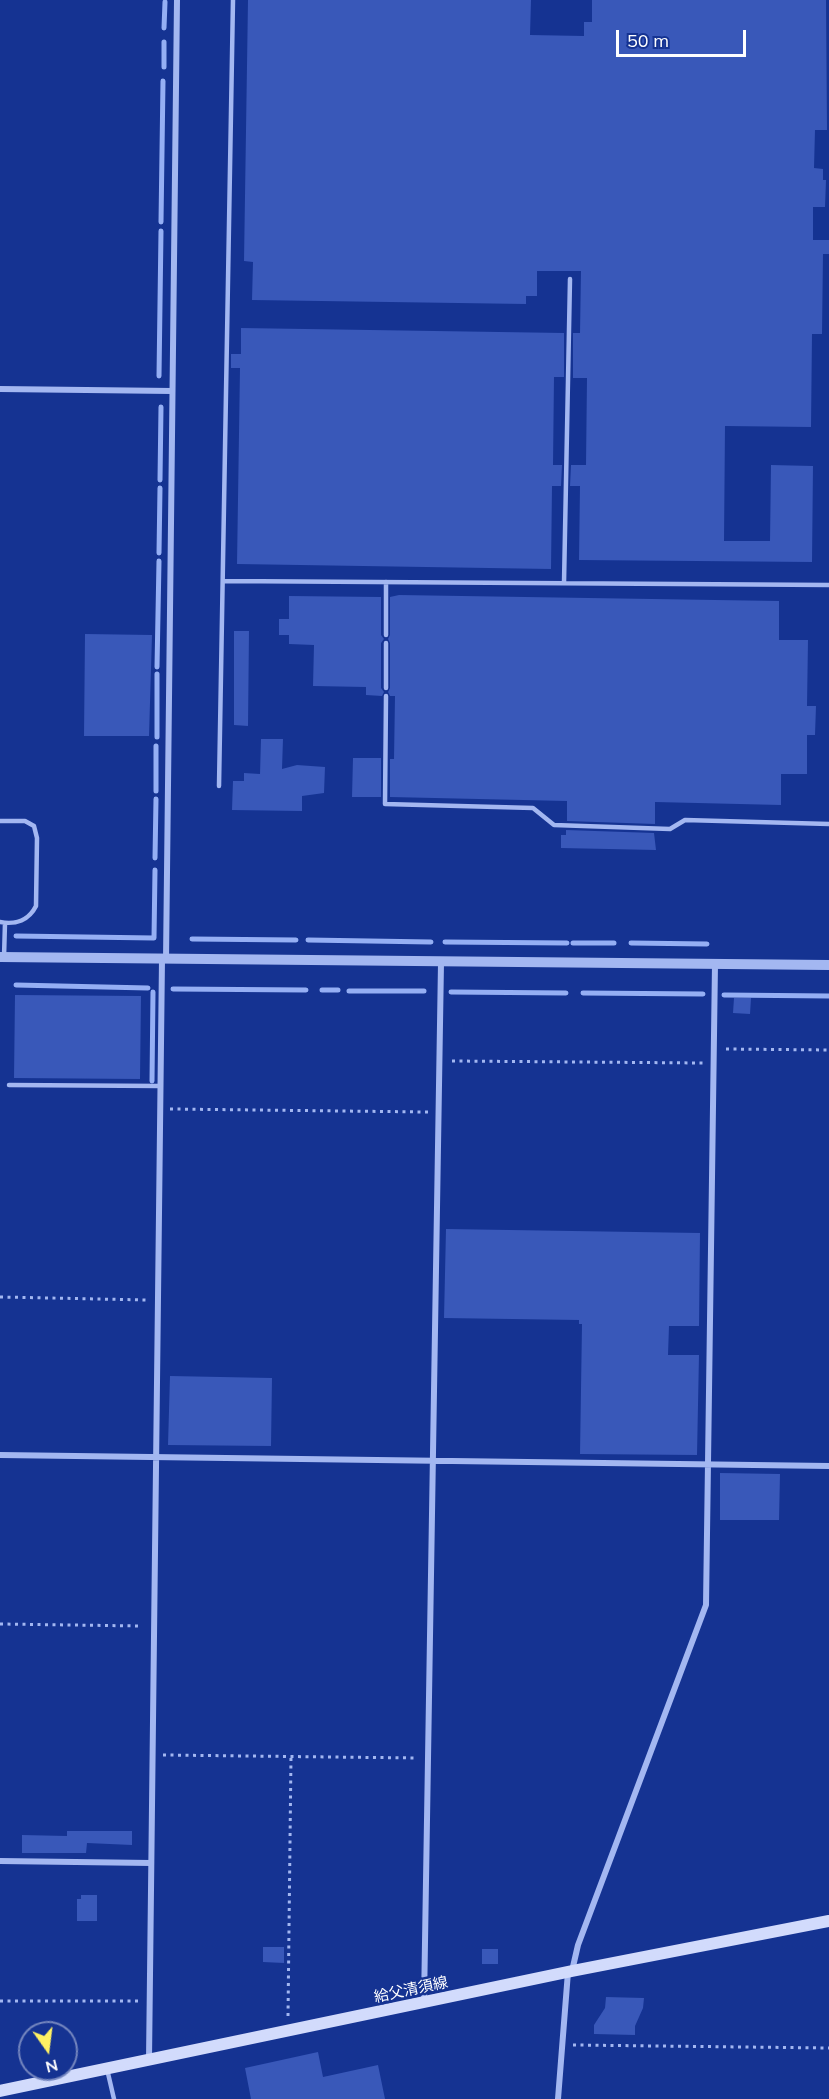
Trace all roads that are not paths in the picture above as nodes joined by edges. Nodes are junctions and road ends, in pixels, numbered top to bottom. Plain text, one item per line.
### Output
1 (177, 0) edge
2 (233, 0) edge
3 (570, 279) dead end
4 (0, 389) edge
5 (172, 391) junction
6 (223, 581) junction
7 (386, 582) junction
8 (564, 583) junction
9 (829, 585) edge
10 (386, 634) dead end
11 (386, 643) dead end
12 (386, 687) dead end
13 (386, 696) dead end
14 (219, 786) dead end
15 (0, 821) edge
16 (829, 824) edge
17 (3, 923) edge
18 (2, 957) edge
19 (164, 959) junction
20 (441, 963) junction
21 (715, 963) junction
22 (829, 965) edge
23 (9, 1085) dead end
24 (160, 1086) junction
25 (0, 1455) edge
26 (156, 1457) junction
27 (432, 1461) junction
28 (708, 1464) junction
29 (829, 1466) edge
30 (0, 1861) edge
31 (151, 1863) junction
32 (829, 1921) edge
33 (570, 1972) junction
34 (424, 2003) junction
35 (149, 2059) junction
36 (107, 2068) junction
37 (0, 2091) edge
38 (114, 2099) edge
39 (558, 2099) edge

1 - 5 street
2 - 6 lane
3 - 8 lane
4 - 5 street
5 - 19 street
6 - 7 lane
6 - 14 lane
7 - 8 lane
7 - 10 lane
8 - 9 lane
11 - 12 lane
13 - 16 lane
15 - 17 lane
17 - 18 lane
18 - 19 street
19 - 20 street
19 - 24 street
20 - 21 street
20 - 27 street
21 - 22 street
21 - 28 street
23 - 24 lane
24 - 26 street
25 - 26 street
26 - 27 street
26 - 31 street
27 - 28 street
27 - 34 street
28 - 29 street
28 - 33 street
30 - 31 street
31 - 35 street
32 - 33 main road, 給父清須線
33 - 34 main road, 給父清須線
33 - 39 street
34 - 35 main road, 給父清須線
35 - 36 main road, 給父清須線
36 - 37 main road, 給父清須線
36 - 38 lane

